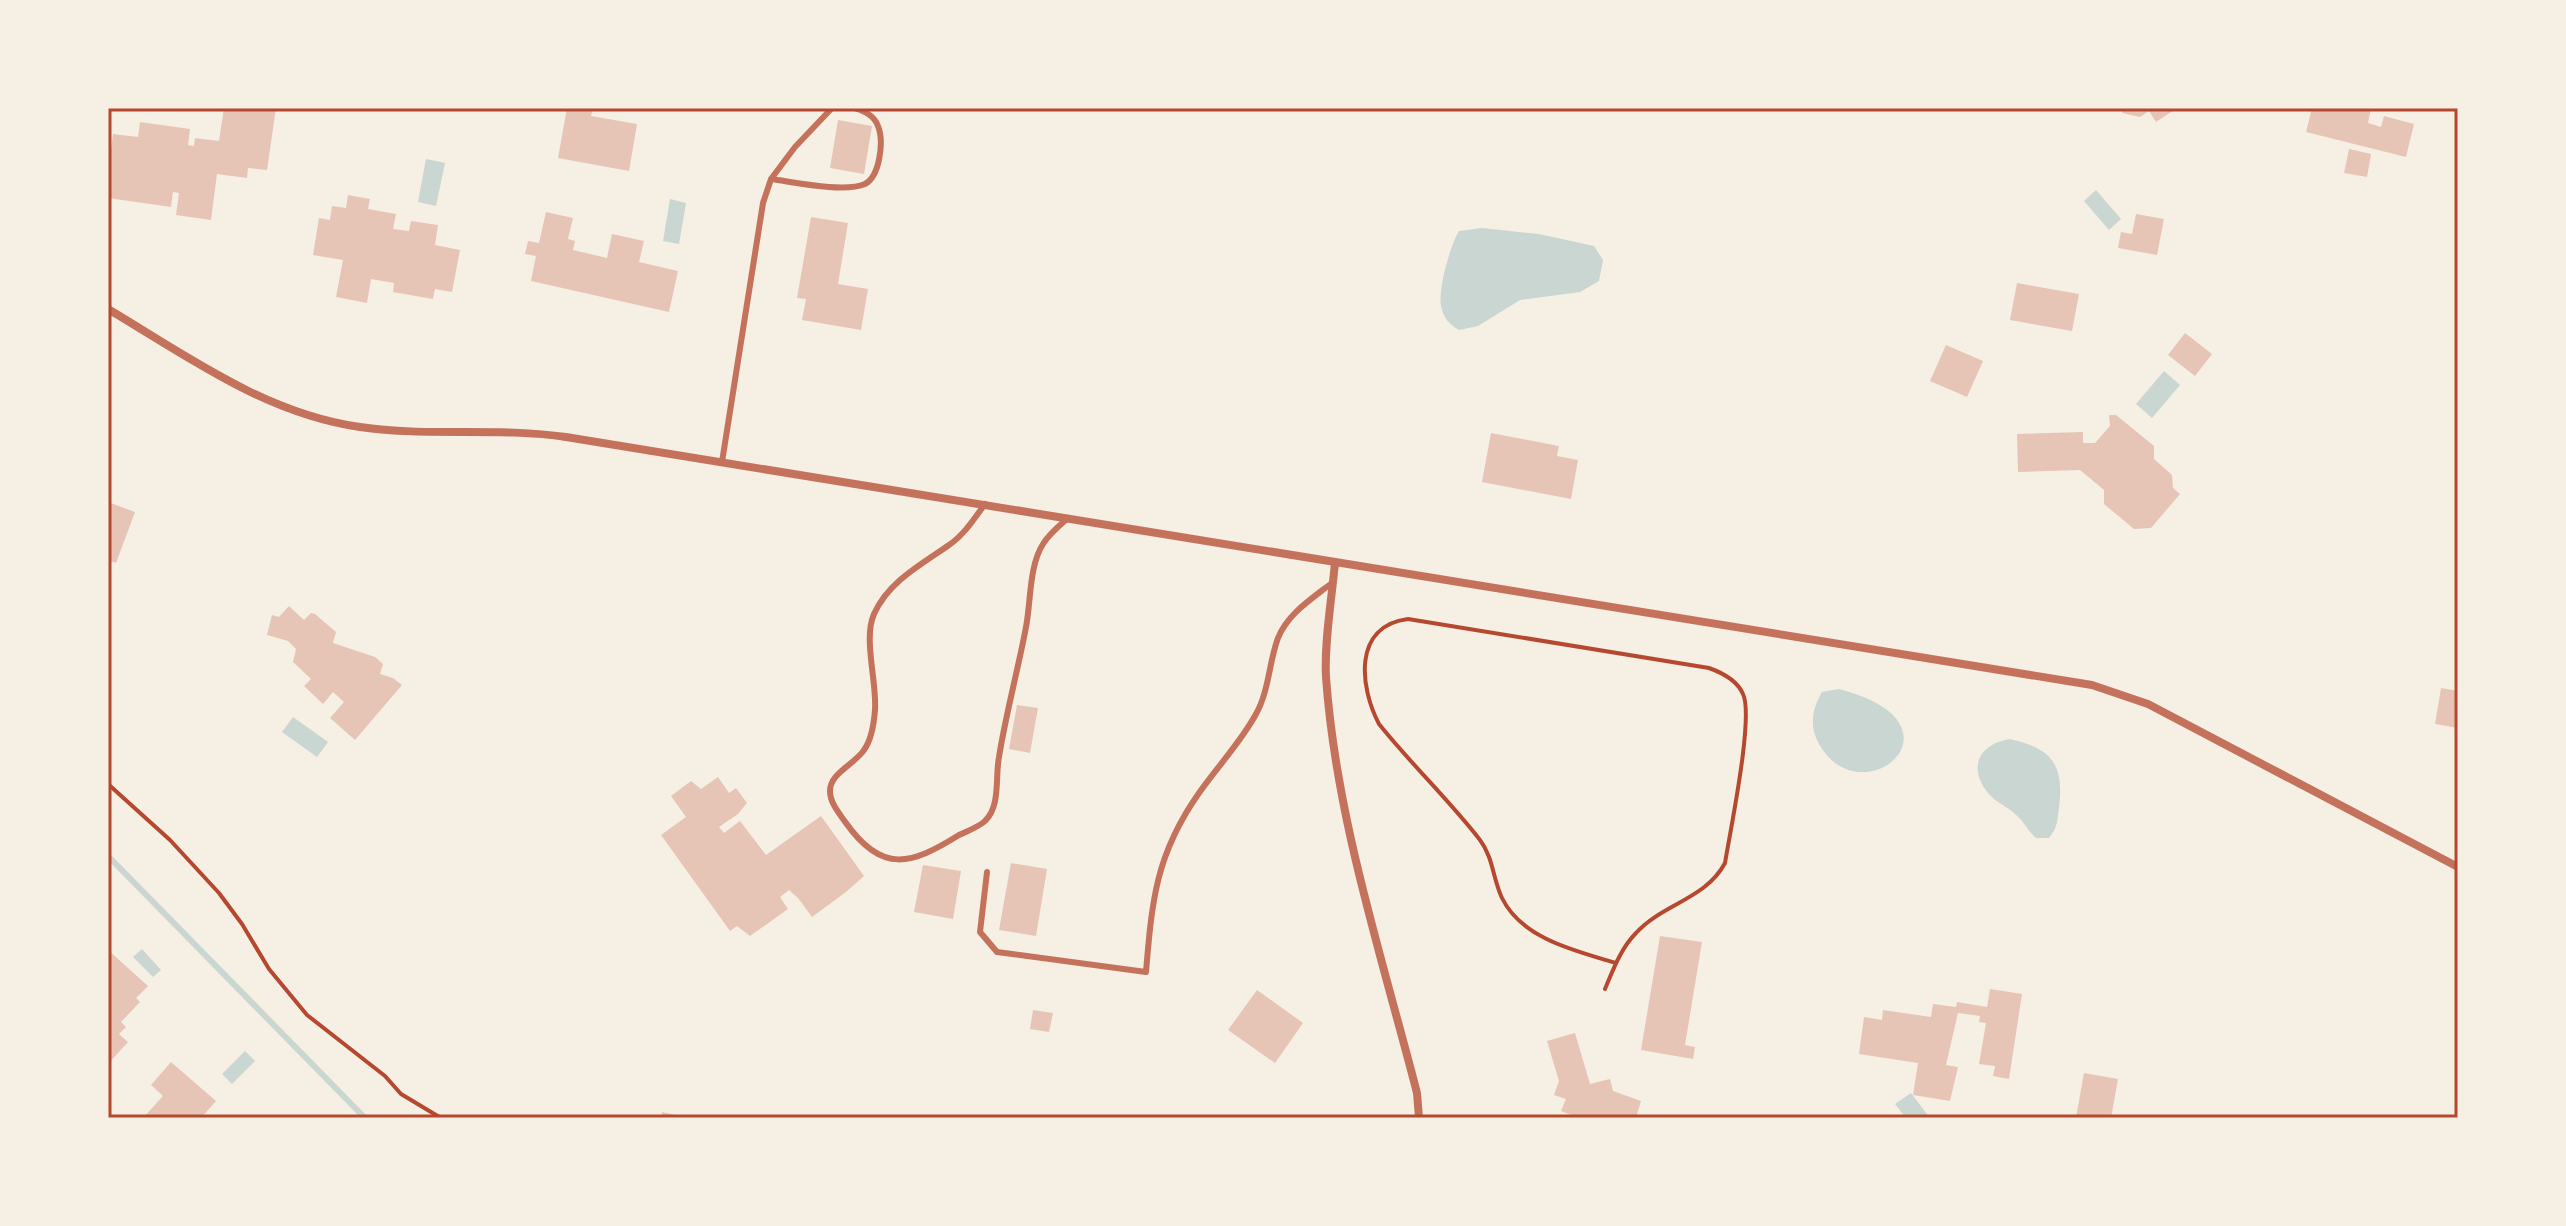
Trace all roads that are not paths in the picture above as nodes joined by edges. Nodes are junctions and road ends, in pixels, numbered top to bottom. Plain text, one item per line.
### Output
1 (832, 108) edge
2 (854, 108) edge
3 (771, 179) junction
4 (108, 309) edge
5 (722, 462) junction
6 (985, 504) junction
7 (1068, 518) junction
8 (1335, 562) junction
9 (1333, 582) junction
10 (2458, 867) edge
11 (987, 872) dead end
12 (1419, 1118) edge

1 - 3 lane
2 - 3 lane
3 - 5 lane
4 - 5 street
5 - 6 street
6 - 7 street
6 - 7 lane
7 - 8 street
8 - 9 street
8 - 10 street
9 - 11 lane
9 - 12 street

